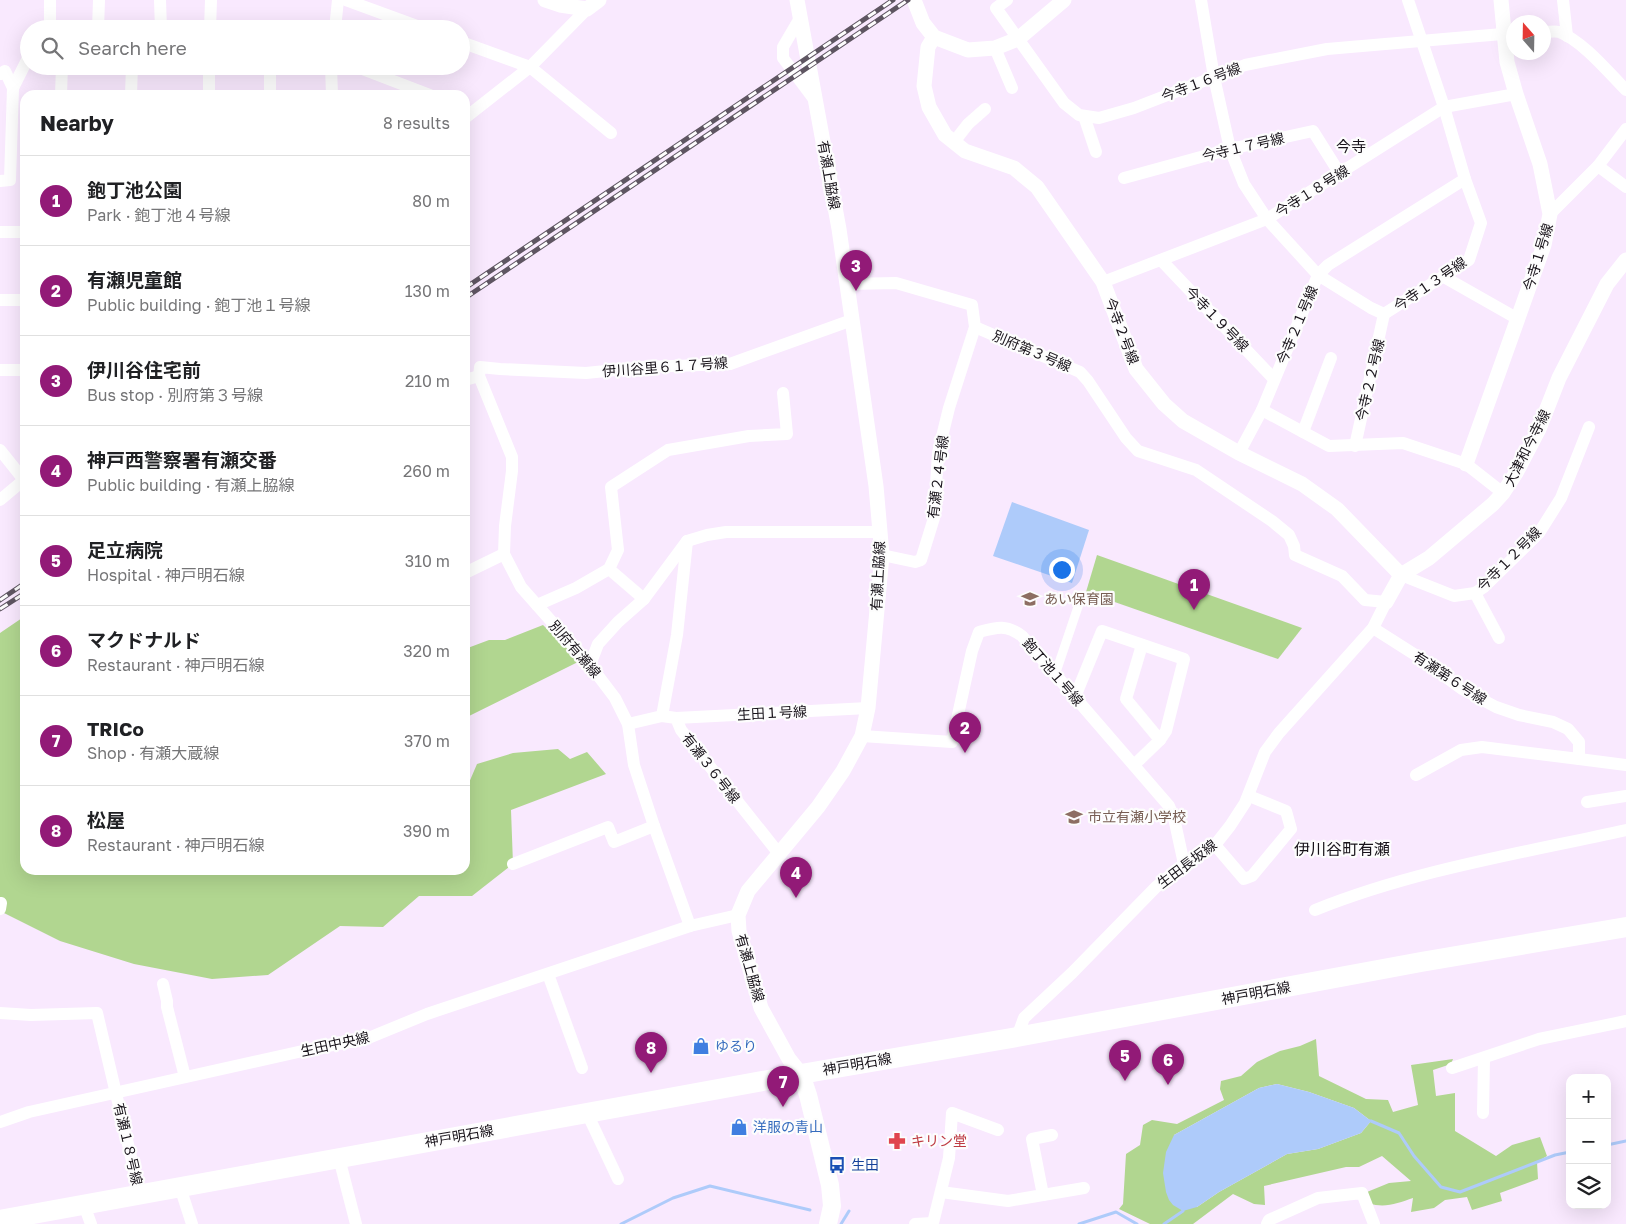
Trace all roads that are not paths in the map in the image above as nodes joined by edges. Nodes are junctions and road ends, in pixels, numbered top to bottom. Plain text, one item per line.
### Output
1 (50, 0) edge
2 (98, 0) edge
3 (160, 0) edge
4 (211, 0) edge
5 (338, 0) edge
6 (346, 0) edge
7 (545, 0) edge
8 (797, 0) edge
9 (914, 0) edge
10 (1007, 0) edge
11 (1064, 0) edge
12 (1201, 0) edge
13 (1408, 0) edge
14 (1501, 0) edge
15 (1563, 0) edge
16 (593, 5) edge
17 (800, 18) junction
18 (50, 20) edge
19 (98, 20) edge
20 (161, 20) edge
21 (210, 20) edge
22 (336, 20) edge
23 (400, 20) edge
24 (1506, 21) edge
25 (1551, 31) edge
26 (1506, 33) edge
27 (1567, 36) junction
28 (934, 37) junction
29 (1018, 39) junction
30 (1421, 41) junction
31 (470, 45) edge
32 (995, 48) junction
33 (1507, 60) edge
34 (530, 67) junction
35 (0, 74) edge
36 (20, 74) edge
37 (61, 75) edge
38 (132, 75) edge
39 (209, 75) edge
40 (270, 75) edge
41 (331, 75) edge
42 (378, 75) edge
43 (1214, 77) junction
44 (13, 88) junction
45 (1012, 88) dead end
46 (60, 90) edge
47 (132, 90) edge
48 (209, 90) edge
49 (270, 90) edge
50 (332, 90) edge
51 (417, 90) edge
52 (1626, 90) edge
53 (1516, 94) junction
54 (816, 102) junction
55 (1444, 106) junction
56 (986, 110) dead end
57 (470, 112) edge
58 (1084, 116) junction
59 (1626, 129) edge
60 (611, 134) dead end
61 (954, 142) junction
62 (1230, 149) junction
63 (1096, 152) dead end
64 (1598, 166) junction
65 (1340, 174) junction
66 (1124, 178) dead end
67 (1465, 179) junction
68 (0, 181) edge
69 (1626, 187) edge
70 (1550, 214) junction
71 (1267, 219) junction
72 (0, 232) edge
73 (20, 232) edge
74 (1161, 260) junction
75 (1626, 260) edge
76 (1318, 275) junction
77 (1444, 277) junction
78 (1102, 282) junction
79 (847, 284) junction
80 (0, 300) edge
81 (20, 300) edge
82 (1384, 314) junction
83 (1518, 319) junction
84 (852, 320) junction
85 (976, 327) junction
86 (1331, 358) dead end
87 (0, 370) edge
88 (20, 370) edge
89 (479, 376) junction
90 (470, 379) edge
91 (1274, 379) junction
92 (783, 393) dead end
93 (1262, 410) junction
94 (1589, 427) dead end
95 (1303, 432) junction
96 (1355, 446) junction
97 (0, 450) edge
98 (1239, 453) junction
99 (1466, 464) junction
100 (20, 474) edge
101 (20, 484) edge
102 (1503, 492) junction
103 (0, 500) edge
104 (880, 532) junction
105 (687, 542) junction
106 (504, 554) junction
107 (882, 555) junction
108 (609, 569) junction
109 (470, 571) edge
110 (1401, 575) junction
111 (1475, 593) junction
112 (1081, 598) dead end
113 (644, 599) junction
114 (1386, 602) junction
115 (537, 605) junction
116 (1373, 628) junction
117 (1499, 638) dead end
118 (1142, 645) junction
119 (590, 665) junction
120 (1055, 675) junction
121 (1075, 697) junction
122 (868, 708) junction
123 (662, 716) junction
124 (676, 718) junction
125 (628, 724) junction
126 (862, 736) junction
127 (1160, 740) junction
128 (1578, 759) junction
129 (1134, 765) junction
130 (1626, 765) edge
131 (1416, 775) dead end
132 (1249, 796) junction
133 (1626, 796) edge
134 (1587, 802) dead end
135 (654, 826) junction
136 (1626, 830) edge
137 (1215, 845) junction
138 (780, 855) junction
139 (513, 864) dead end
140 (1184, 864) junction
141 (1316, 910) dead end
142 (738, 915) junction
143 (690, 926) junction
144 (1626, 927) edge
145 (548, 974) junction
146 (163, 984) dead end
147 (0, 1012) edge
148 (1626, 1020) edge
149 (1017, 1037) junction
150 (1484, 1058) junction
151 (582, 1068) dead end
152 (1452, 1068) dead end
153 (801, 1074) junction
154 (185, 1078) junction
155 (116, 1093) junction
156 (587, 1113) junction
157 (1483, 1113) dead end
158 (0, 1122) edge
159 (998, 1130) dead end
160 (1052, 1135) dead end
161 (339, 1158) junction
162 (618, 1179) dead end
163 (180, 1187) junction
164 (1084, 1188) dead end
165 (941, 1192) junction
166 (140, 1194) junction
167 (1043, 1195) junction
168 (84, 1205) junction
169 (0, 1220) edge
170 (1268, 1222) edge
171 (91, 1224) edge
172 (192, 1224) edge
173 (356, 1224) edge
174 (828, 1224) edge
175 (916, 1224) edge
176 (1374, 1224) edge

1 - 18 street
2 - 19 street
3 - 20 street
4 - 21 street
5 - 22 street
6 - 23 street
7 - 16 street
8 - 17 street, 有瀬上脇線
9 - 28 street
10 - 29 street
11 - 29 street
12 - 43 street, 今寺１３号線
13 - 30 street, 今寺１３号線
14 - 24 street, 今寺１号線
15 - 27 street
16 - 34 street
17 - 54 street, 有瀬上脇線
17 - 54 street
25 - 27 street
26 - 30 street, 今寺１６号線
27 - 52 street
28 - 32 street
28 - 61 street, 今寺２号線
29 - 32 street
29 - 58 street
30 - 43 street, 今寺１６号線
30 - 55 street, 今寺１３号線
31 - 34 street
32 - 45 street
33 - 53 street, 今寺１号線
34 - 57 street
34 - 60 street
35 - 44 street
36 - 44 street
37 - 46 street
38 - 47 street
39 - 48 street
40 - 49 street
41 - 50 street
42 - 51 street
43 - 58 street, 今寺１６号線
43 - 62 street, 今寺１３号線
44 - 68 street
53 - 55 street, 今寺１８号線
53 - 70 street, 今寺１号線
54 - 79 street, 有瀬上脇線
55 - 65 street, 今寺１８号線
55 - 67 street, 今寺１３号線
56 - 61 street
58 - 63 street
59 - 64 street
61 - 78 street, 今寺２号線
62 - 65 street, 今寺１７号線
62 - 66 street, 今寺１７号線
62 - 71 street, 今寺１３号線
64 - 69 street
64 - 70 street
65 - 71 street, 今寺１８号線
67 - 76 street, 今寺２１号線
67 - 77 street, 今寺１３号線
70 - 83 street, 今寺１号線
71 - 74 street, 今寺１８号線
71 - 76 street, 今寺１３号線
72 - 73 street
74 - 78 street, 今寺１８号線
74 - 91 street, 今寺１９号線
75 - 102 street, 大津和今寺線
76 - 82 street, 今寺１３号線
76 - 91 street, 今寺２１号線
77 - 82 street, 今寺１３号線
77 - 83 street
78 - 98 street, 今寺２号線
79 - 84 street, 有瀬上脇線
79 - 85 street, 別府第３号線
80 - 81 street
82 - 96 street, 今寺２２号線
83 - 99 street, 今寺１号線
84 - 89 street, 伊川谷里６１７号線
84 - 104 street, 有瀬上脇線
85 - 107 street, 有瀬２４号線
85 - 114 street, 別府第３号線
86 - 95 street
87 - 88 street
89 - 90 street
89 - 106 street, 別府有瀬線
91 - 93 street, 今寺２１号線
92 - 108 street
93 - 95 street
93 - 98 street, 今寺２１号線
94 - 111 street, 今寺１２号線
95 - 96 street
96 - 99 street
97 - 100 street
98 - 110 street, 今寺２号線
99 - 102 street
101 - 103 street
102 - 110 street, 大津和今寺線
104 - 105 street
104 - 107 street, 有瀬上脇線
105 - 113 street
105 - 123 street
106 - 109 street
106 - 115 street, 別府有瀬線
107 - 122 street, 有瀬上脇線
108 - 113 street
108 - 115 street
110 - 111 street, 今寺１２号線
110 - 114 street, 大津和今寺線
111 - 117 street
112 - 120 street
113 - 119 street
114 - 116 street, 生田長坂線
115 - 119 street, 別府有瀬線
116 - 128 street, 有瀬第６号線
116 - 132 street, 生田長坂線
118 - 121 street
118 - 127 street
118 - 127 street
119 - 125 street, 別府有瀬線
120 - 121 street, 鉋丁池１号線
120 - 126 street, 鉋丁池１号線
121 - 129 street, 鉋丁池１号線
122 - 124 street, 生田１号線
122 - 126 street, 有瀬上脇線
123 - 124 street, 有瀬３６号線
123 - 125 street, 有瀬３６号線
124 - 138 street, 有瀬３６号線
125 - 135 street, 別府有瀬線
126 - 138 street, 有瀬上脇線
127 - 129 street
128 - 130 street
128 - 131 street
129 - 140 street, 鉋丁池１号線
132 - 137 street, 生田長坂線
132 - 137 street
133 - 134 street
135 - 139 street
135 - 143 street, 別府有瀬線
136 - 141 street
137 - 140 street, 生田長坂線
138 - 142 street, 有瀬上脇線
140 - 149 street, 生田長坂線
142 - 143 street, 生田中央線
142 - 153 street, 有瀬上脇線
143 - 145 street, 生田中央線
144 - 149 main road, 神戸明石線
145 - 151 street
145 - 154 street, 生田中央線
146 - 154 street
147 - 155 street, 有瀬１８号線
148 - 150 street
149 - 153 main road, 神戸明石線
150 - 152 street
150 - 157 street
153 - 156 main road, 神戸明石線
153 - 174 main road
154 - 155 street, 生田中央線
155 - 158 street, 生田中央線
155 - 166 street, 有瀬１８号線
156 - 161 main road, 神戸明石線
156 - 162 street
159 - 165 street
160 - 167 street
161 - 163 main road, 神戸明石線
161 - 173 street
163 - 166 main road, 神戸明石線
163 - 172 street
164 - 167 street
165 - 167 street
165 - 175 street
166 - 168 main road, 神戸明石線
168 - 169 main road, 神戸明石線
168 - 171 street
170 - 176 street

